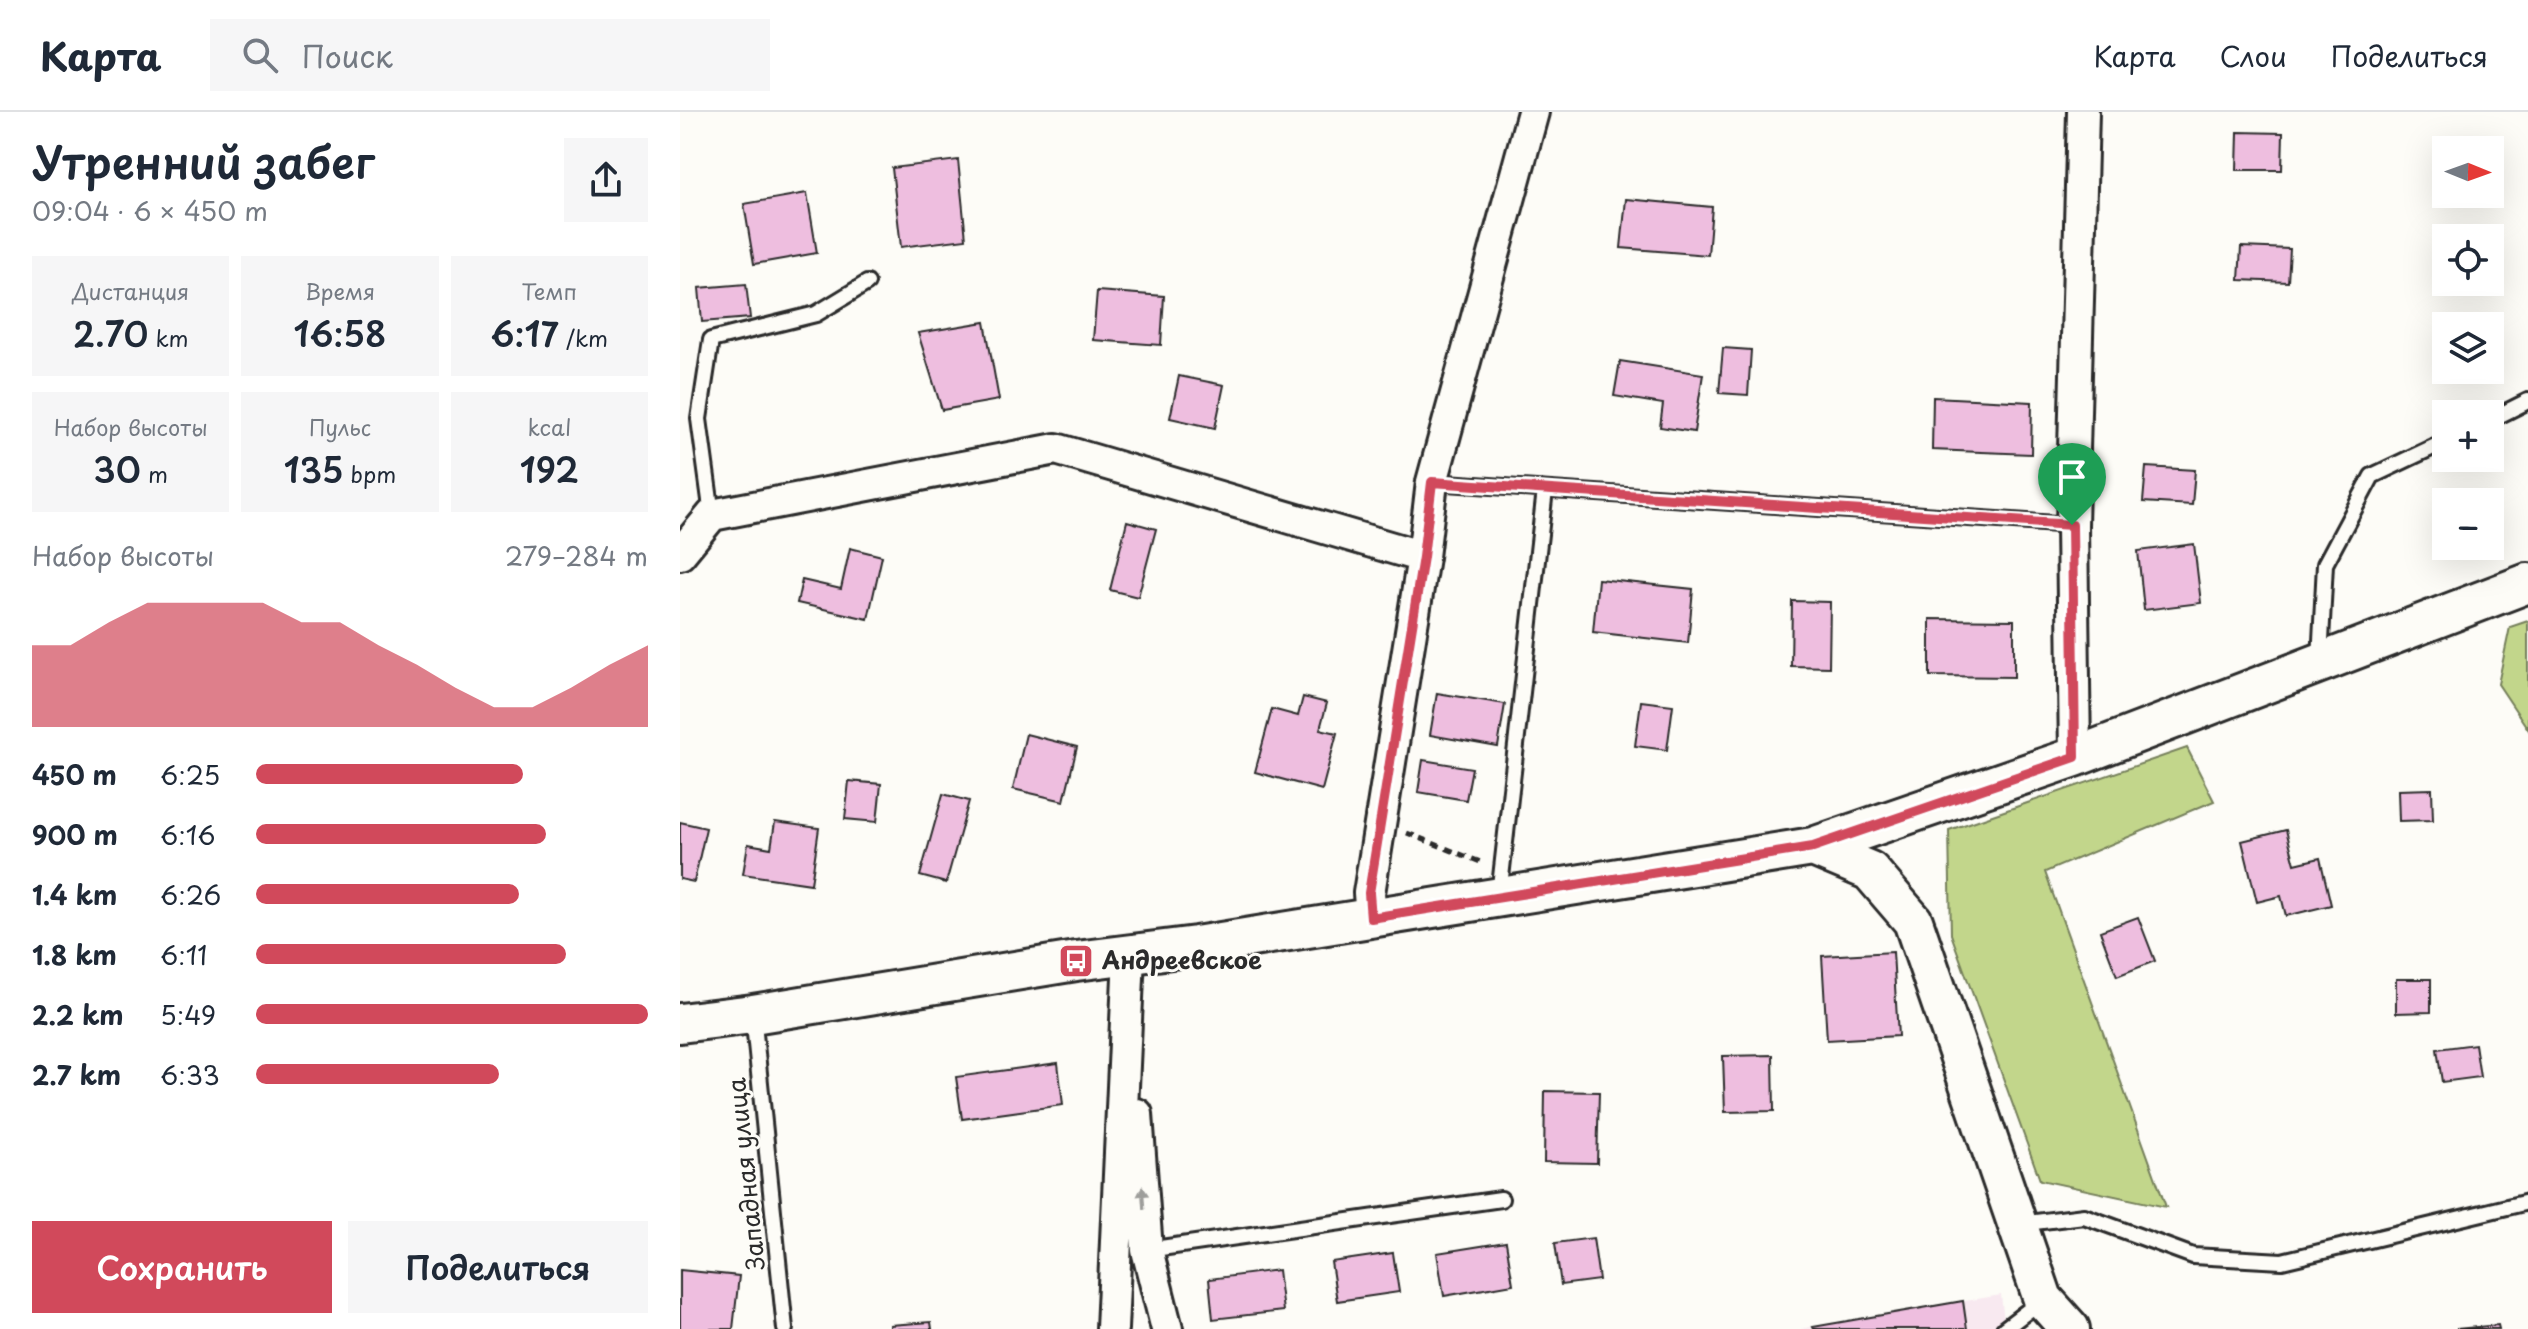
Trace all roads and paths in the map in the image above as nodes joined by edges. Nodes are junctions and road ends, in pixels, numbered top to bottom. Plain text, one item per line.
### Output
1 (1533, 112) edge
2 (2083, 112) edge
3 (867, 283) dead end
4 (2528, 401) edge
5 (2504, 413) edge
6 (2432, 448) edge
7 (1432, 482) junction
8 (1545, 490) junction
9 (712, 515) junction
10 (2072, 525) junction
11 (680, 554) edge
12 (1423, 557) junction
13 (2528, 583) edge
14 (2320, 664) junction
15 (2075, 757) junction
16 (1380, 822) junction
17 (1813, 847) junction
18 (1500, 884) junction
19 (1371, 918) junction
20 (1129, 955) junction
21 (753, 1014) junction
22 (680, 1023) edge
23 (1127, 1028) junction
24 (1501, 1199) dead end
25 (2528, 1202) edge
26 (2016, 1224) junction
27 (1147, 1250) junction
28 (2042, 1314) edge
29 (785, 1329) edge
30 (1112, 1329) edge
31 (1167, 1329) edge
32 (2004, 1329) edge
33 (2070, 1329) edge

1 - 7 street
2 - 10 street
3 - 9 lane
4 - 5 lane
6 - 14 lane
7 - 8 lane
7 - 12 street
8 - 10 lane
8 - 18 lane
9 - 11 street
9 - 12 street
10 - 15 street
12 - 16 street
13 - 14 street
14 - 15 street
15 - 17 street
16 - 18 path
16 - 19 street
17 - 18 street
17 - 26 street
18 - 19 street
19 - 20 street
20 - 21 street
20 - 23 street
21 - 22 street
21 - 29 lane, Западная улица
27 -> 23 street
23 - 30 street
24 - 27 lane
25 - 26 lane
26 - 28 street
27 - 31 street
28 - 32 lane
28 - 33 street

